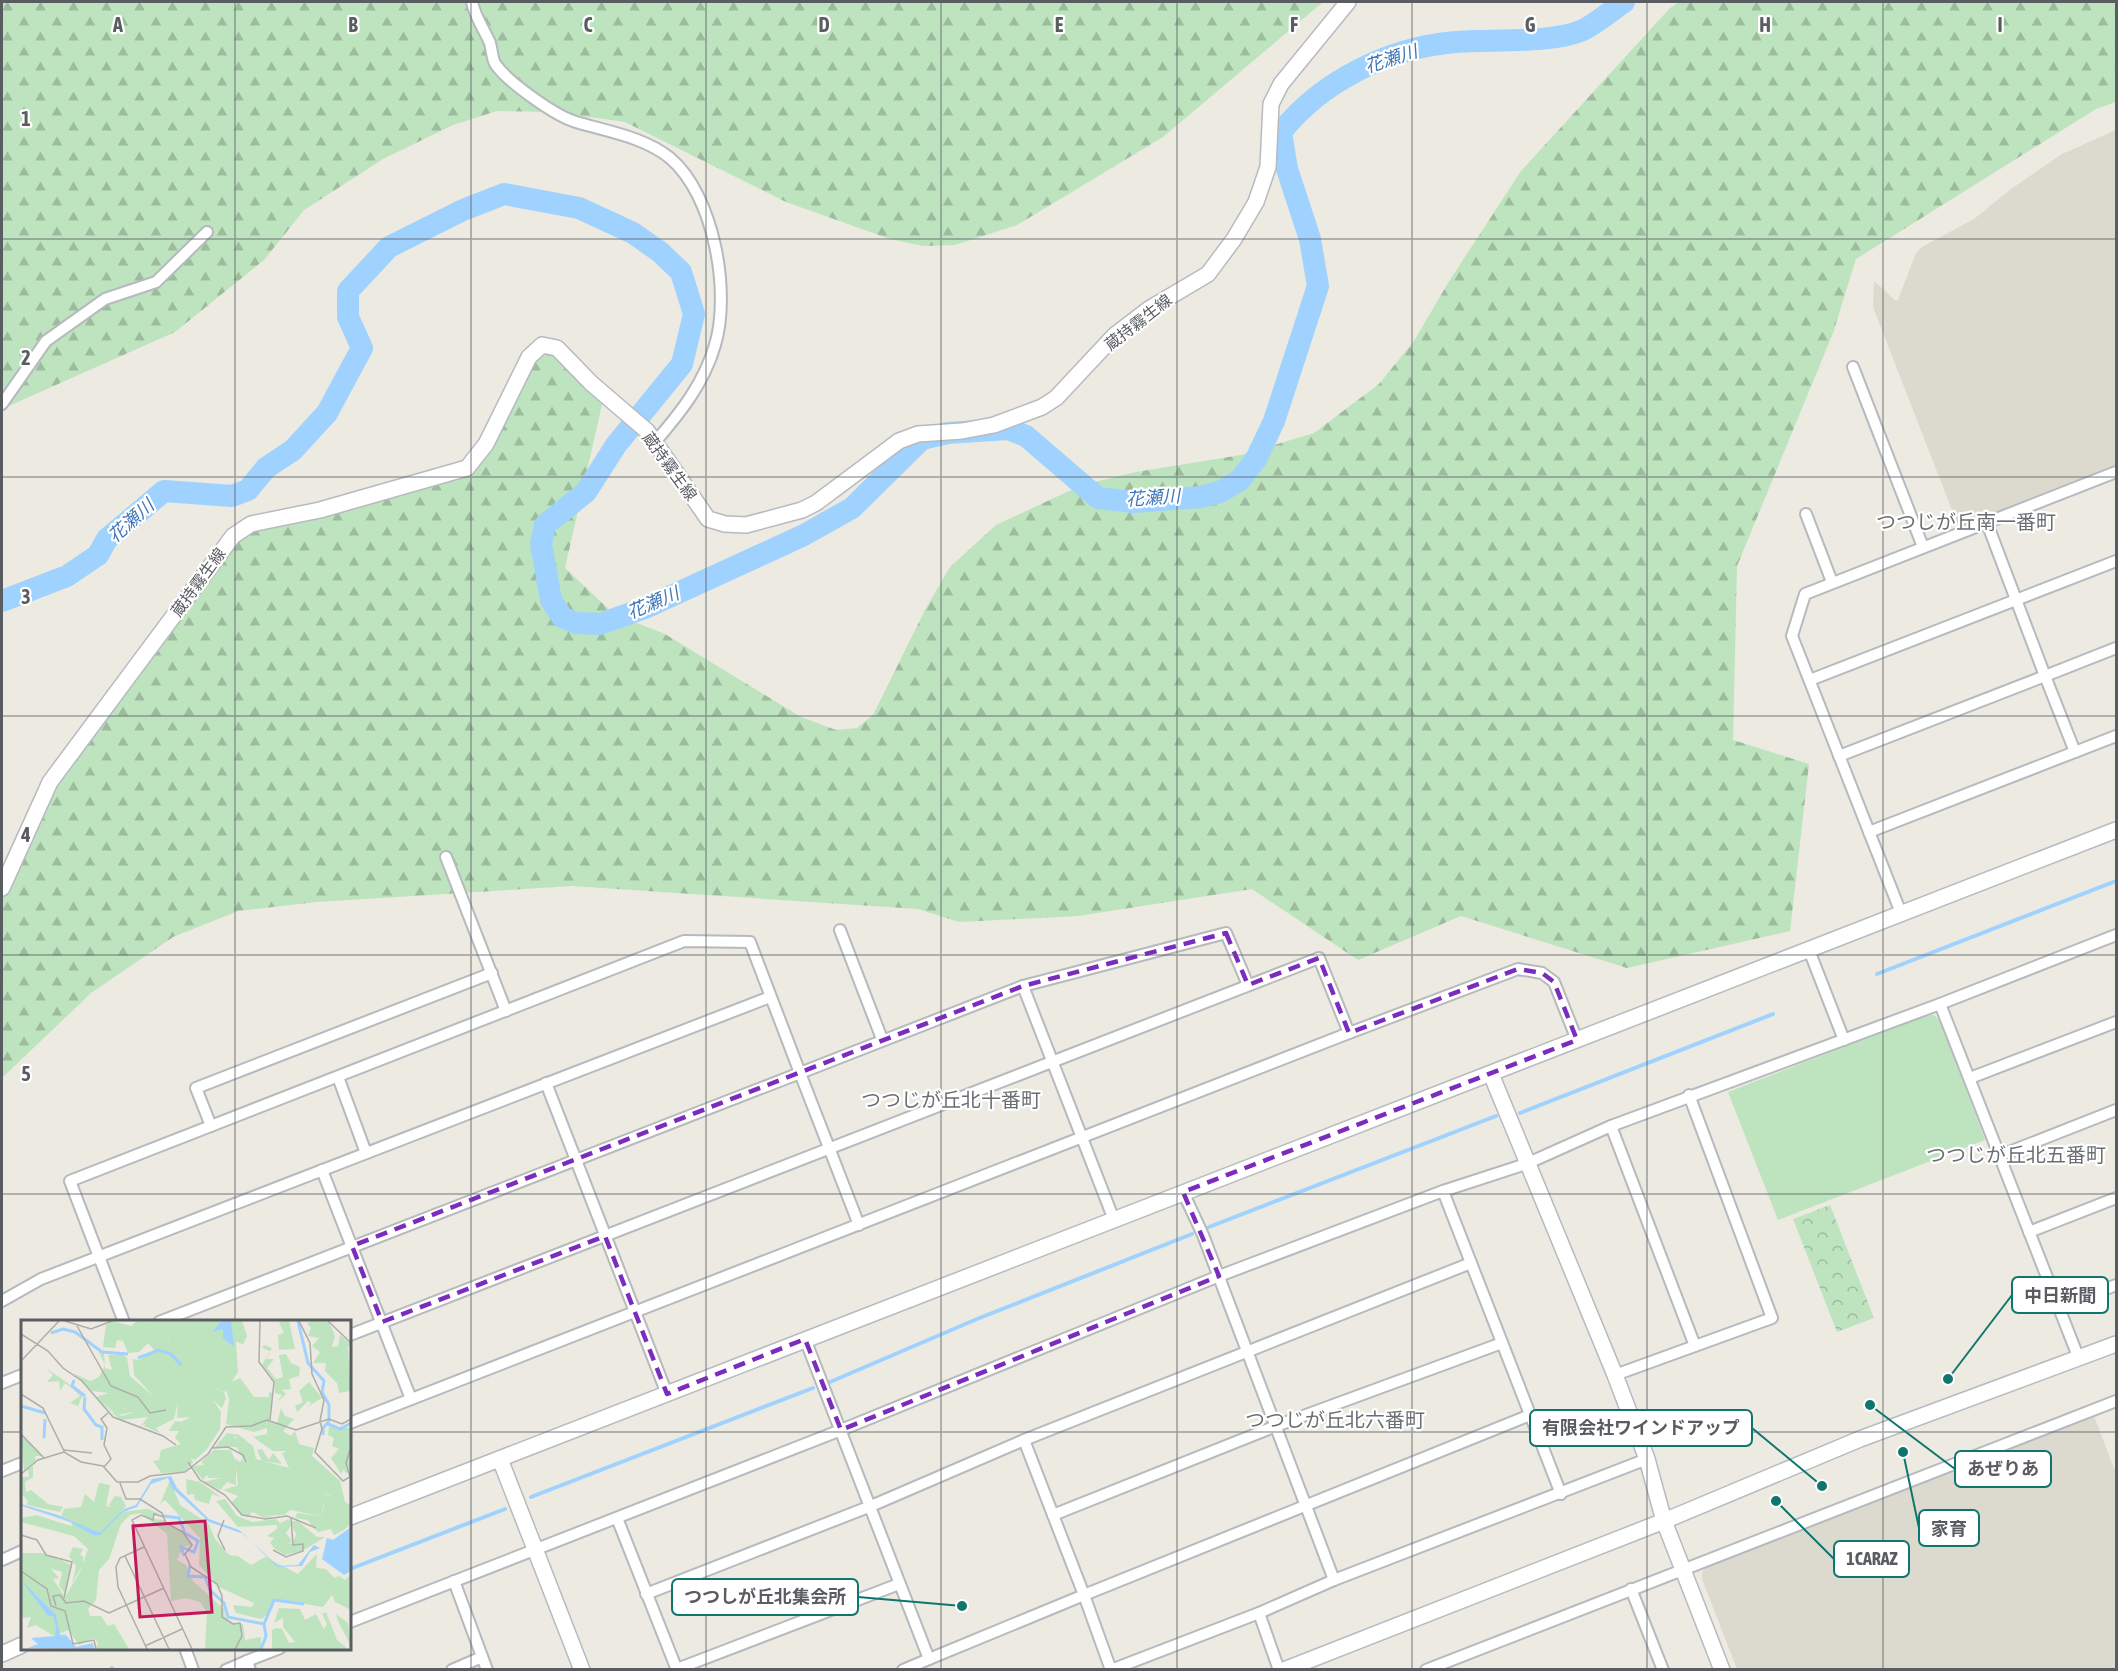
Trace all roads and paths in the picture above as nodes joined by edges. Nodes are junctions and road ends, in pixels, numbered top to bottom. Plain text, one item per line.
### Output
1 (472, 2) edge
2 (1348, 2) edge
3 (207, 232) dead end
4 (1853, 367) dead end
5 (2, 404) edge
6 (651, 436) junction
7 (2116, 472) edge
8 (1806, 514) dead end
9 (1987, 523) junction
10 (1923, 548) junction
11 (2116, 561) edge
12 (1832, 582) junction
13 (2015, 600) junction
14 (2116, 648) edge
15 (2045, 676) junction
16 (1810, 680) junction
17 (2116, 736) edge
18 (2075, 752) junction
19 (1839, 756) junction
20 (2116, 830) edge
21 (1869, 832) junction
22 (446, 857) dead end
23 (2, 888) edge
24 (1901, 913) junction
25 (840, 930) dead end
26 (2116, 935) edge
27 (1809, 950) junction
28 (492, 973) junction
29 (1248, 985) junction
30 (1023, 986) junction
31 (770, 997) junction
32 (1940, 1004) junction
33 (506, 1011) junction
34 (2116, 1022) edge
35 (1349, 1033) junction
36 (882, 1039) junction
37 (1577, 1040) junction
38 (1844, 1040) junction
39 (1052, 1061) junction
40 (800, 1073) junction
41 (1491, 1074) junction
42 (338, 1077) junction
43 (1970, 1078) junction
44 (546, 1083) junction
45 (1689, 1095) junction
46 (2116, 1110) edge
47 (211, 1126) junction
48 (1611, 1126) junction
49 (1083, 1138) junction
50 (829, 1149) junction
51 (366, 1153) junction
52 (1999, 1156) junction
53 (576, 1159) junction
54 (1526, 1164) junction
55 (322, 1170) junction
56 (1443, 1191) junction
57 (1183, 1192) junction
58 (2116, 1198) edge
59 (1114, 1220) junction
60 (859, 1225) junction
61 (2029, 1232) junction
62 (605, 1236) junction
63 (352, 1246) junction
64 (99, 1256) junction
65 (1471, 1263) junction
66 (1219, 1276) junction
67 (2116, 1285) edge
68 (2, 1301) edge
69 (2059, 1308) junction
70 (636, 1312) junction
71 (123, 1320) edge
72 (164, 1320) edge
73 (382, 1322) junction
74 (351, 1335) edge
75 (805, 1339) junction
76 (1502, 1343) junction
77 (2116, 1344) edge
78 (1695, 1346) junction
79 (1247, 1350) junction
80 (2079, 1359) junction
81 (21, 1375) edge
82 (1615, 1375) junction
83 (2, 1383) edge
84 (667, 1394) junction
85 (411, 1399) junction
86 (2116, 1401) edge
87 (1530, 1415) junction
88 (351, 1423) edge
89 (1276, 1426) junction
90 (841, 1430) junction
91 (1024, 1440) junction
92 (500, 1459) junction
93 (1647, 1459) junction
94 (21, 1462) edge
95 (2, 1471) edge
96 (1561, 1494) junction
97 (871, 1506) junction
98 (1306, 1506) junction
99 (1053, 1515) junction
100 (351, 1518) edge
101 (617, 1518) junction
102 (1664, 1521) junction
103 (536, 1549) junction
104 (21, 1551) edge
105 (2, 1560) edge
106 (1683, 1569) junction
107 (1334, 1580) junction
108 (454, 1581) junction
109 (899, 1584) junction
110 (1631, 1589) junction
111 (646, 1593) junction
112 (1084, 1595) junction
113 (1259, 1613) junction
114 (351, 1622) edge
115 (21, 1646) edge
116 (186, 1650) edge
117 (276, 1650) edge
118 (2, 1654) edge
119 (483, 1657) junction
120 (929, 1659) junction
121 (248, 1665) edge
122 (1659, 1668) edge
123 (677, 1669) edge
124 (193, 1670) edge
125 (226, 1670) edge
126 (452, 1670) edge
127 (487, 1670) edge
128 (582, 1670) edge
129 (903, 1670) edge
130 (1111, 1670) edge
131 (1279, 1670) edge
132 (1284, 1670) edge
133 (1426, 1670) edge
134 (1722, 1670) edge

1 - 6 street
2 - 6 street, 蔵持霧生線
3 - 5 street
4 - 10 street
6 - 23 street, 蔵持霧生線
7 - 9 street
8 - 12 street
9 - 10 street
9 - 13 street
10 - 12 street
11 - 13 street
12 - 16 street
13 - 15 street
13 - 16 street
14 - 15 street
15 - 18 street
15 - 19 street
16 - 19 street
17 - 18 street
18 - 21 street
19 - 21 street
20 - 24 street
21 - 24 street
22 - 28 street
24 - 27 street
25 - 36 street
26 - 32 street
27 - 37 street
27 - 38 street
28 - 33 street
28 - 47 street
29 - 30 street
29 - 35 street
29 - 39 street
30 - 36 street
30 - 39 street
31 - 33 street
31 - 40 street
31 - 44 street
32 - 38 street
32 - 43 street
33 - 42 street
34 - 43 street
35 - 37 street
35 - 49 street
36 - 40 street
37 - 41 street
38 - 45 street
39 - 49 street
39 - 50 street
40 - 50 street
40 - 53 street
41 - 54 street
41 - 57 street
42 - 47 street
42 - 51 street
43 - 52 street
44 - 51 street
44 - 53 street
45 - 48 street
45 - 78 street
46 - 52 street
47 - 64 street
48 - 54 street
48 - 78 street
49 - 59 street
49 - 60 street
50 - 60 street
50 - 62 street
51 - 55 street
52 - 61 street
53 - 62 street
53 - 63 street
54 - 56 street
54 - 82 street
55 - 63 street
55 - 64 street
56 - 65 street
56 - 66 street
57 - 59 street
57 - 66 street
58 - 61 street
59 - 75 street
60 - 70 street
61 - 69 street
62 - 70 street
62 - 73 street
63 - 72 street
63 - 73 street
64 - 68 street
64 - 71 street
65 - 76 street
65 - 79 street
66 - 79 street
66 - 90 street
67 - 69 street
69 - 80 street
70 - 84 street
70 - 85 street
73 - 74 street
73 - 85 street
75 - 84 street
75 - 90 street
76 - 87 street
76 - 89 street
77 - 80 street
78 - 82 street
79 - 89 street
79 - 91 street
80 - 102 street
81 - 83 street
82 - 93 street
84 - 92 street
85 - 88 street
86 - 106 street
87 - 96 street
87 - 98 street
89 - 98 street
89 - 99 street
90 - 97 street
90 - 101 street
91 - 97 street
91 - 99 street
92 - 100 street
92 - 103 street
93 - 96 street
93 - 102 street
94 - 95 street
96 - 107 street
97 - 109 street
97 - 111 street
98 - 107 street
98 - 112 street
99 - 112 street
101 - 103 street
101 - 111 street
102 - 106 street
102 - 132 street
103 - 108 street
103 - 128 street
104 - 105 street
106 - 110 street
106 - 134 street
107 - 113 street
108 - 114 street
108 - 119 street
109 - 120 street
109 - 123 street
110 - 122 street
110 - 133 street
111 - 123 street
112 - 120 street
112 - 130 street
113 - 130 street
113 - 131 street
115 - 118 street
116 - 124 street
117 - 121 street
119 - 126 street
119 - 127 street
120 - 129 street
121 - 125 street

